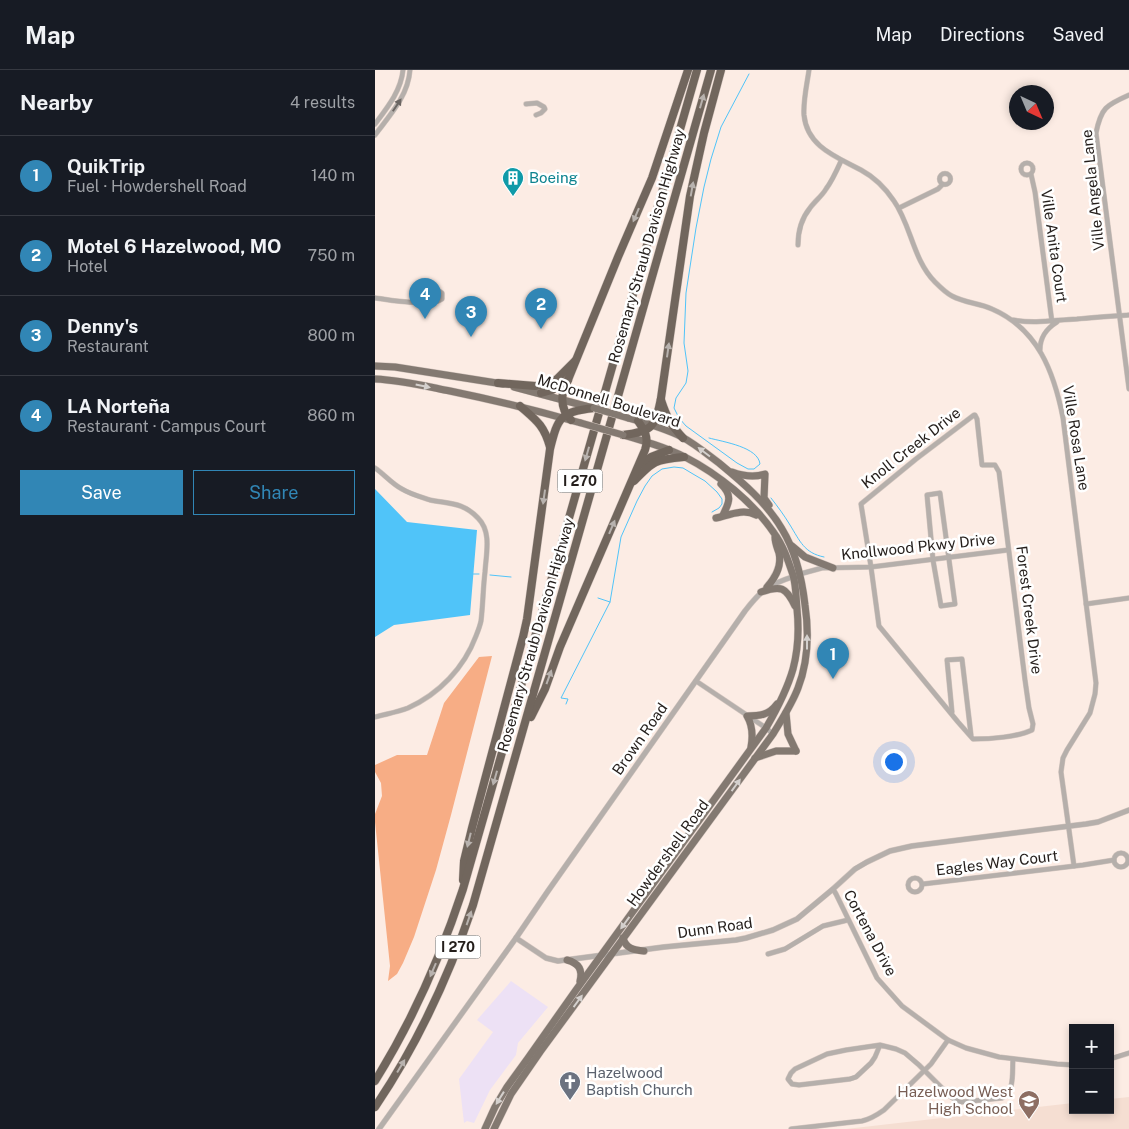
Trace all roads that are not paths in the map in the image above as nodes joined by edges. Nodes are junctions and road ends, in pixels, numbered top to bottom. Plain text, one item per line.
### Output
1 (403, 70) edge
2 (410, 70) edge
3 (688, 70) edge
4 (697, 70) edge
5 (711, 70) edge
6 (721, 70) edge
7 (809, 70) edge
8 (1129, 95) edge
9 (526, 104) dead end
10 (536, 115) dead end
11 (375, 124) edge
12 (375, 135) edge
13 (841, 161) junction
14 (1031, 174) dead end
15 (942, 184) dead end
16 (899, 208) junction
17 (798, 245) dead end
18 (375, 298) edge
19 (433, 299) dead end
20 (1129, 315) edge
21 (1120, 316) junction
22 (1013, 320) junction
23 (1059, 321) junction
24 (1052, 322) junction
25 (1040, 351) junction
26 (578, 358) junction
27 (375, 366) edge
28 (569, 378) junction
29 (375, 379) edge
30 (498, 383) junction
31 (1129, 388) edge
32 (541, 393) junction
33 (661, 398) junction
34 (562, 399) junction
35 (520, 406) junction
36 (588, 408) junction
37 (975, 415) joint
38 (566, 418) junction
39 (638, 421) junction
40 (651, 425) junction
41 (645, 431) junction
42 (623, 435) junction
43 (683, 438) junction
44 (647, 442) junction
45 (551, 449) junction
46 (669, 450) junction
47 (684, 456) junction
48 (700, 466) junction
49 (375, 468) edge
50 (637, 468) junction
51 (727, 470) junction
52 (631, 484) junction
53 (772, 514) junction
54 (723, 515) dead end
55 (716, 518) dead end
56 (764, 520) junction
57 (775, 534) junction
58 (788, 540) junction
59 (1008, 550) junction
60 (949, 558) junction
61 (933, 560) junction
62 (871, 567) junction
63 (833, 568) junction
64 (797, 575) junction
65 (764, 590) junction
66 (1129, 598) edge
67 (1087, 604) junction
68 (797, 612) junction
69 (696, 681) junction
70 (783, 696) junction
71 (786, 713) junction
72 (952, 714) junction
73 (747, 716) junction
74 (375, 717) edge
75 (766, 728) junction
76 (773, 734) junction
77 (971, 736) junction
78 (521, 737) junction
79 (750, 750) junction
80 (755, 758) junction
81 (1129, 810) edge
82 (1069, 826) junction
83 (1114, 860) dead end
84 (1074, 866) junction
85 (923, 884) dead end
86 (833, 889) junction
87 (462, 892) junction
88 (848, 920) junction
89 (516, 938) junction
90 (623, 938) junction
91 (644, 951) junction
92 (768, 954) dead end
93 (611, 955) junction
94 (600, 956) junction
95 (567, 960) junction
96 (576, 990) junction
97 (948, 1040) junction
98 (880, 1045) junction
99 (1129, 1053) edge
100 (1114, 1058) edge
101 (1013, 1059) junction
102 (1069, 1065) edge
103 (924, 1070) junction
104 (375, 1081) edge
105 (375, 1107) edge
106 (379, 1129) edge
107 (485, 1129) edge
108 (494, 1129) edge
109 (791, 1129) edge

1 - 11 street
12 -> 2 street
3 -> 26 highway
4 -> 87 highway, Rosemary Straub Davison Highway / I 270
78 -> 5 highway, Rosemary Straub Davison Highway / I 270
33 -> 6 highway
7 - 13 street, Ville Rosa Lane
8 - 21 street, Ville Angela Lane
9 - 10 street
13 - 16 street, Ville Rosa Lane
13 - 17 street
14 - 24 street, Ville Anita Court
15 - 16 street
16 - 22 street, Ville Rosa Lane
18 - 19 street
20 - 21 street
21 - 23 street
21 - 31 street, Ville Angela Lane
22 - 24 street
22 - 25 street, Ville Rosa Lane
23 - 24 street
23 - 25 street
25 - 67 street, Ville Rosa Lane
26 - 28 highway
26 - 30 highway
27 - 30 main road, McDonnell Boulevard
28 - 32 highway
28 - 34 highway
29 -> 35 main road, McDonnell Boulevard
30 - 32 main road, McDonnell Boulevard
32 - 34 main road, McDonnell Boulevard
33 - 40 highway
33 - 43 highway
34 - 36 main road, McDonnell Boulevard
34 - 38 highway
35 - 38 main road, McDonnell Boulevard
35 - 45 highway
36 - 38 highway
36 - 39 main road, McDonnell Boulevard, bridge
37 - 59 street, Forest Creek Drive
37 - 62 street, Knoll Creek Drive
38 - 42 main road, McDonnell Boulevard, bridge
38 - 45 highway
39 - 40 main road, McDonnell Boulevard
39 - 41 highway
40 - 41 highway
40 - 43 main road, McDonnell Boulevard
41 - 42 highway
41 - 44 highway
42 - 44 main road, McDonnell Boulevard
51 -> 43 main road, McDonnell Boulevard
44 - 46 main road, McDonnell Boulevard
44 - 50 highway
45 -> 87 highway
46 - 47 main road, McDonnell Boulevard
46 - 50 highway
47 - 48 main road, McDonnell Boulevard
47 - 52 highway
48 - 54 main road
48 - 56 main road, McDonnell Boulevard
49 - 74 street
50 - 52 highway
51 - 53 main road, McDonnell Boulevard
51 - 53 main road
78 -> 52 highway
53 - 58 main road, McDonnell Boulevard
55 - 56 main road
56 - 57 main road, McDonnell Boulevard
57 - 64 main road, McDonnell Boulevard
57 - 65 main road
58 - 63 main road
58 - 64 main road, McDonnell Boulevard
59 - 60 street, Knollwood Pkwy Drive
59 - 77 street, Forest Creek Drive
60 - 61 street, Knollwood Pkwy Drive
60 - 61 street
60 - 61 street
61 - 62 street, Knollwood Pkwy Drive
62 - 63 street, Knollwood Pkwy Drive
62 - 72 street, Knoll Creek Drive
63 - 64 street, Knollwood Pkwy Drive
64 - 65 street, Brown Road
64 - 68 main road, Howdershell Road
71 -> 64 main road, Howdershell Road
65 - 68 main road
65 - 69 street, Brown Road
66 - 67 street
67 - 82 street, Ville Rosa Lane
68 - 70 main road, Howdershell Road
69 - 73 street
69 - 89 street, Brown Road
70 - 73 main road
70 - 75 main road, Howdershell Road
71 - 76 main road, Howdershell Road
71 - 80 main road
72 - 77 street
72 - 77 street
73 - 75 street
73 - 79 main road
75 - 76 street
75 - 79 main road, Howdershell Road
76 - 80 main road, Howdershell Road
105 -> 78 highway, Rosemary Straub Davison Highway / I 270
79 -> 94 main road, Howdershell Road
90 -> 80 main road, Howdershell Road
81 - 82 street, Dunn Road
82 - 84 street, Eagles Way Court
82 - 86 street, Dunn Road
83 - 84 street, Eagles Way Court
84 - 85 street, Eagles Way Court
86 - 88 street, Cortena Drive
86 - 91 street, Dunn Road
87 -> 104 highway, Rosemary Straub Davison Highway / I 270
88 - 92 street
88 - 97 street, Cortena Drive
89 - 95 street, Dunn Road
89 - 106 street
90 - 91 main road
90 - 93 main road, Howdershell Road
91 - 93 street, Dunn Road
93 - 94 street, Dunn Road
108 -> 93 main road, Howdershell Road
94 - 95 street, Dunn Road
94 - 96 main road, Howdershell Road
95 - 96 main road
96 -> 107 main road, Howdershell Road
97 - 101 street, Cortena Drive
97 - 103 street
98 - 98 street
98 - 103 street
99 - 100 street
101 - 102 street, Cortena Drive
101 - 103 street
103 - 109 street

